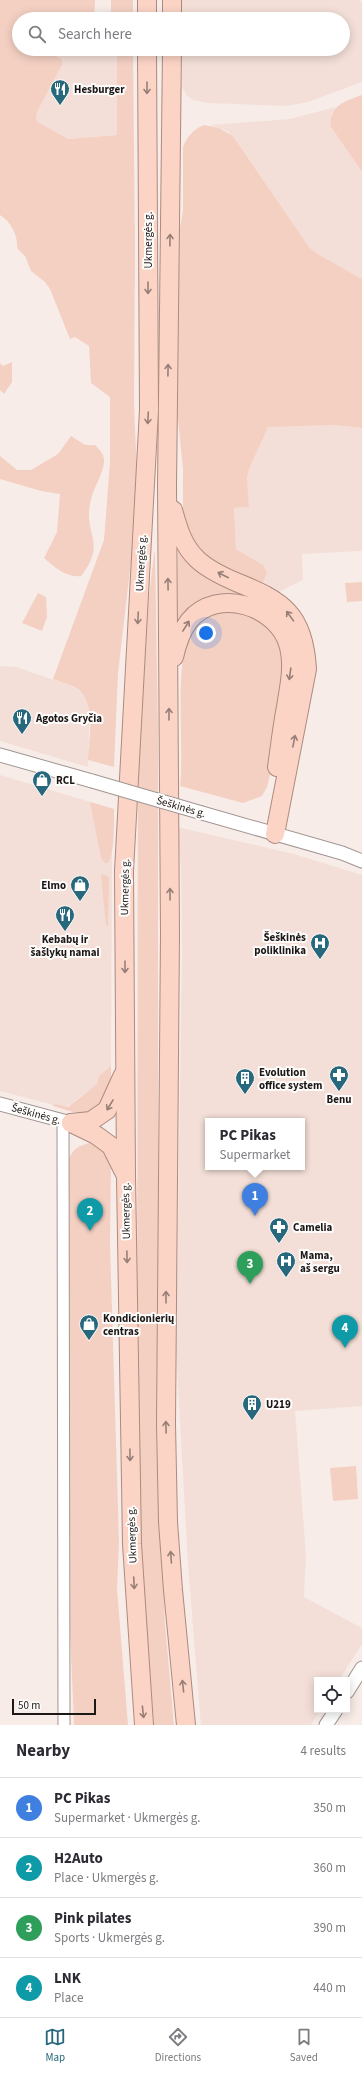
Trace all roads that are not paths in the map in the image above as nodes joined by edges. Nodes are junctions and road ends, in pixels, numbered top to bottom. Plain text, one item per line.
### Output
1 (147, 0) edge
2 (172, 0) edge
3 (147, 12) edge
4 (172, 12) edge
5 (147, 56) edge
6 (172, 56) edge
7 (167, 486) junction
8 (169, 676) junction
9 (0, 755) edge
10 (270, 832) junction
11 (362, 861) edge
12 (126, 1069) junction
13 (0, 1104) edge
14 (67, 1122) junction
15 (126, 1176) junction
16 (362, 1668) edge
17 (350, 1687) edge
18 (334, 1713) edge
19 (64, 1725) edge
20 (144, 1725) edge
21 (186, 1725) edge
22 (326, 1725) edge

1 - 3 highway
2 - 4 highway
5 -> 12 highway, Ukmergės g.
7 -> 6 highway, Ukmergės g.
8 -> 7 highway, Ukmergės g.
10 -> 7 highway
8 -> 10 highway
21 -> 8 highway, Ukmergės g.
9 - 10 street, Šeškinės g., bridge
10 - 11 street, Šeškinės g.
12 -> 14 highway
12 - 15 highway, Ukmergės g.
13 - 14 street, Šeškinės g.
14 - 15 highway
14 - 19 street
15 -> 20 highway, Ukmergės g.
16 - 17 street
18 - 22 street

